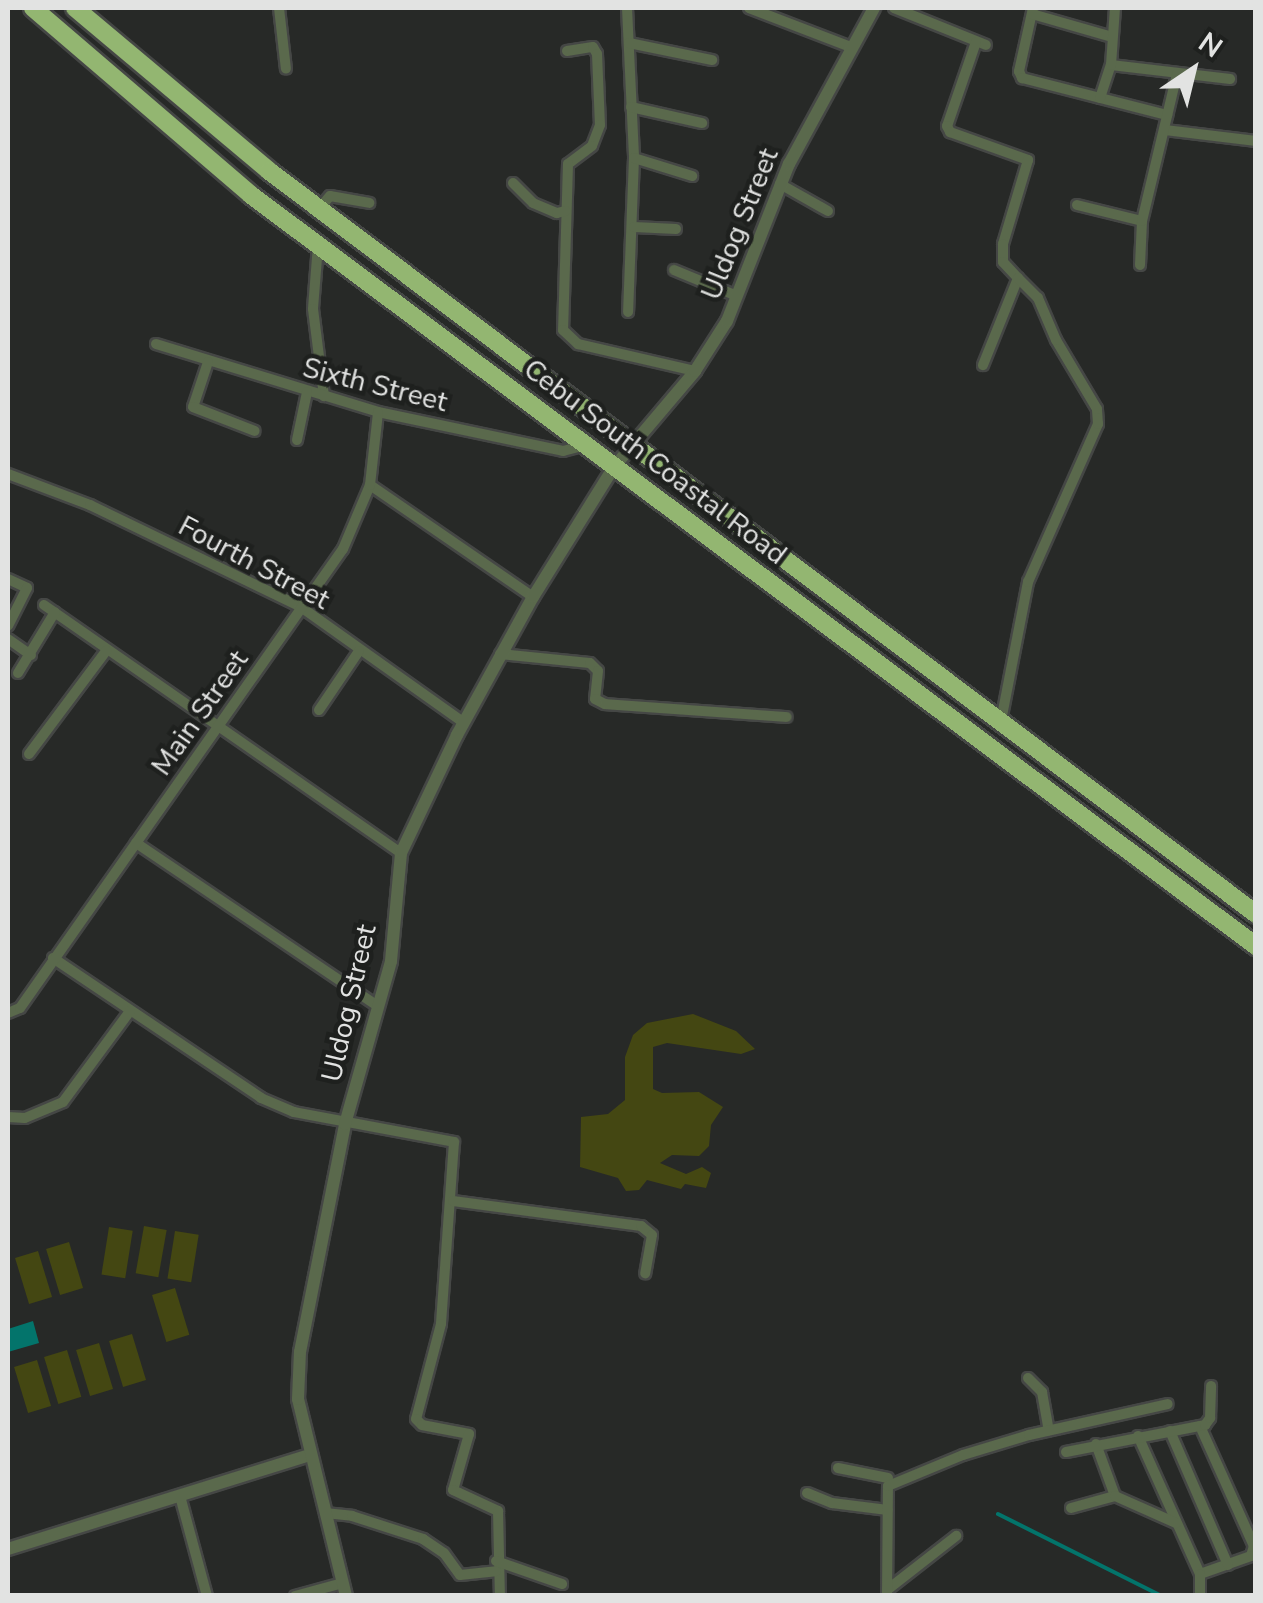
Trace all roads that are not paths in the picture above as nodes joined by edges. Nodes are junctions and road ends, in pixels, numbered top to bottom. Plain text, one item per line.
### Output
1 (33, 8) edge
2 (76, 8) edge
3 (278, 8) edge
4 (627, 8) edge
5 (750, 8) edge
6 (874, 8) edge
7 (894, 8) edge
8 (1115, 8) edge
9 (1033, 11) edge
10 (1112, 38) junction
11 (628, 43) junction
12 (853, 48) junction
13 (568, 52) dead end
14 (712, 60) dead end
15 (1111, 65) junction
16 (286, 69) dead end
17 (1178, 74) junction
18 (1230, 79) dead end
19 (1100, 98) junction
20 (631, 107) junction
21 (1167, 115) junction
22 (702, 123) dead end
23 (1165, 130) junction
24 (1256, 141) edge
25 (634, 158) junction
26 (692, 176) dead end
27 (513, 184) dead end
28 (780, 184) junction
29 (369, 203) dead end
30 (1077, 205) dead end
31 (319, 210) junction
32 (566, 211) junction
33 (828, 211) dead end
34 (1142, 221) junction
35 (634, 227) junction
36 (676, 229) dead end
37 (318, 245) junction
38 (1140, 264) dead end
39 (674, 270) dead end
40 (1018, 278) junction
41 (737, 296) junction
42 (628, 312) dead end
43 (156, 344) dead end
44 (208, 362) junction
45 (983, 365) dead end
46 (695, 370) junction
47 (307, 392) junction
48 (324, 396) junction
49 (378, 412) junction
50 (255, 430) dead end
51 (296, 440) dead end
52 (586, 445) junction
53 (631, 446) junction
54 (614, 467) junction
55 (8, 474) edge
56 (370, 485) junction
57 (8, 578) edge
58 (533, 596) junction
59 (301, 607) junction
60 (8, 626) edge
61 (8, 638) edge
62 (106, 651) junction
63 (359, 651) junction
64 (500, 654) junction
65 (31, 655) junction
66 (18, 672) dead end
67 (319, 710) dead end
68 (787, 717) dead end
69 (463, 722) junction
70 (1001, 722) junction
71 (216, 728) junction
72 (29, 754) dead end
73 (136, 844) junction
74 (401, 853) junction
75 (1256, 914) edge
76 (1256, 946) edge
77 (53, 958) junction
78 (378, 1006) junction
79 (130, 1011) junction
80 (8, 1013) edge
81 (8, 1117) edge
82 (346, 1124) junction
83 (454, 1202) junction
84 (645, 1273) dead end
85 (1028, 1378) dead end
86 (1211, 1386) dead end
87 (1168, 1404) dead end
88 (1200, 1426) junction
89 (1049, 1430) junction
90 (1170, 1431) junction
91 (1138, 1436) junction
92 (1096, 1444) junction
93 (1066, 1452) dead end
94 (309, 1455) junction
95 (838, 1468) dead end
96 (888, 1478) dead end
97 (807, 1493) dead end
98 (180, 1496) junction
99 (1116, 1496) junction
100 (1072, 1508) dead end
101 (888, 1510) junction
102 (324, 1513) junction
103 (1176, 1523) junction
104 (956, 1536) dead end
105 (8, 1549) edge
106 (1228, 1565) junction
107 (496, 1566) junction
108 (1200, 1574) junction
109 (562, 1584) dead end
110 (344, 1589) edge
111 (887, 1593) edge
112 (207, 1596) edge
113 (294, 1596) edge
114 (500, 1596) edge
115 (1200, 1596) edge

1 - 37 highway, Cebu South Coastal Road
2 - 31 highway, Cebu South Coastal Road
3 - 16 street
4 - 11 street
5 - 12 street
6 - 12 street, Uldog Street
7 - 40 street
8 - 10 street
9 - 10 street
9 - 19 street
10 - 15 street
11 - 14 street
11 - 20 street
12 - 28 street, Uldog Street
13 - 32 street
15 - 17 street
15 - 19 street
17 - 18 street
17 - 21 street
19 - 21 street
20 - 22 street
20 - 25 street
21 - 23 street
23 - 24 street
23 - 34 street
25 - 26 street
25 - 35 street
27 - 32 street
28 - 33 street
28 - 41 street, Uldog Street
29 - 31 street
30 - 34 street
31 - 53 highway, Cebu South Coastal Road
32 - 46 street
34 - 38 street
35 - 36 street
35 - 42 street
37 - 48 street
37 - 52 highway, Cebu South Coastal Road
39 - 41 street
40 - 45 street
40 - 70 street
41 - 46 street, Uldog Street
43 - 44 street, Sixth Street
44 - 47 street, Sixth Street
44 - 50 street
46 - 53 street, Uldog Street
47 - 48 street, Sixth Street
47 - 51 street
48 - 49 street, Sixth Street
49 - 52 street, Sixth Street
49 - 56 street, Main Street
52 - 54 highway, Cebu South Coastal Road
53 - 54 street, Uldog Street
53 - 70 highway, Cebu South Coastal Road
54 - 58 street, Uldog Street
54 - 76 highway, Cebu South Coastal Road
55 - 59 street, Fourth Street
56 - 58 street
56 - 59 street, Main Street
57 - 60 street
58 - 64 street, Uldog Street
59 - 63 street, Fourth Street
59 - 71 street, Main Street
61 - 65 street
62 - 65 street
62 - 71 street
62 - 72 street
63 - 67 street
63 - 69 street, Fourth Street
64 - 68 street
64 - 69 street, Uldog Street
65 - 66 street
69 - 74 street, Uldog Street
70 - 75 highway, Cebu South Coastal Road
71 - 73 street, Main Street
71 - 74 street
73 - 77 street, Main Street
73 - 78 street
74 - 78 street, Uldog Street
77 - 79 street
77 - 80 street, Main Street
78 - 82 street, Uldog Street
79 - 81 street
79 - 82 street
82 - 83 street
82 - 94 street, Uldog Street
83 - 84 street
83 - 107 street
85 - 89 street
86 - 88 street
87 - 89 street
88 - 90 street
88 - 106 street
89 - 101 street
90 - 91 street
90 - 106 street
91 - 92 street
91 - 103 street
92 - 93 street
92 - 99 street
94 - 98 street
94 - 102 street, Uldog Street
95 - 96 street
97 - 101 street
98 - 105 street
98 - 112 street
99 - 100 street
99 - 103 street
101 - 111 street
102 - 107 street
102 - 110 street, Uldog Street
103 - 108 street
104 - 111 street
106 - 108 street
107 - 109 street
107 - 114 street
108 - 115 street
110 - 113 street

